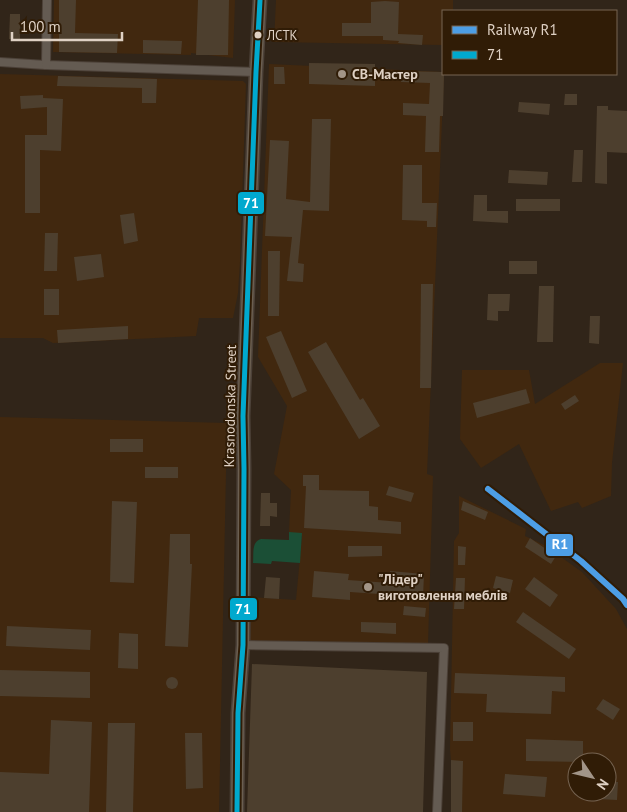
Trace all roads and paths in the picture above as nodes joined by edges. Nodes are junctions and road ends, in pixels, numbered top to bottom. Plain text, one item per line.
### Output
1 (47, 0) edge
2 (260, 0) edge
3 (0, 62) edge
4 (46, 65) junction
5 (256, 72) junction
6 (243, 645) junction
7 (237, 812) edge
8 (437, 812) edge

1 - 4 street
2 - 5 main road, Krasnodonska Street
3 - 4 street
4 - 5 street
5 - 6 main road, Krasnodonska Street
6 - 7 main road, Krasnodonska Street
6 - 8 street

